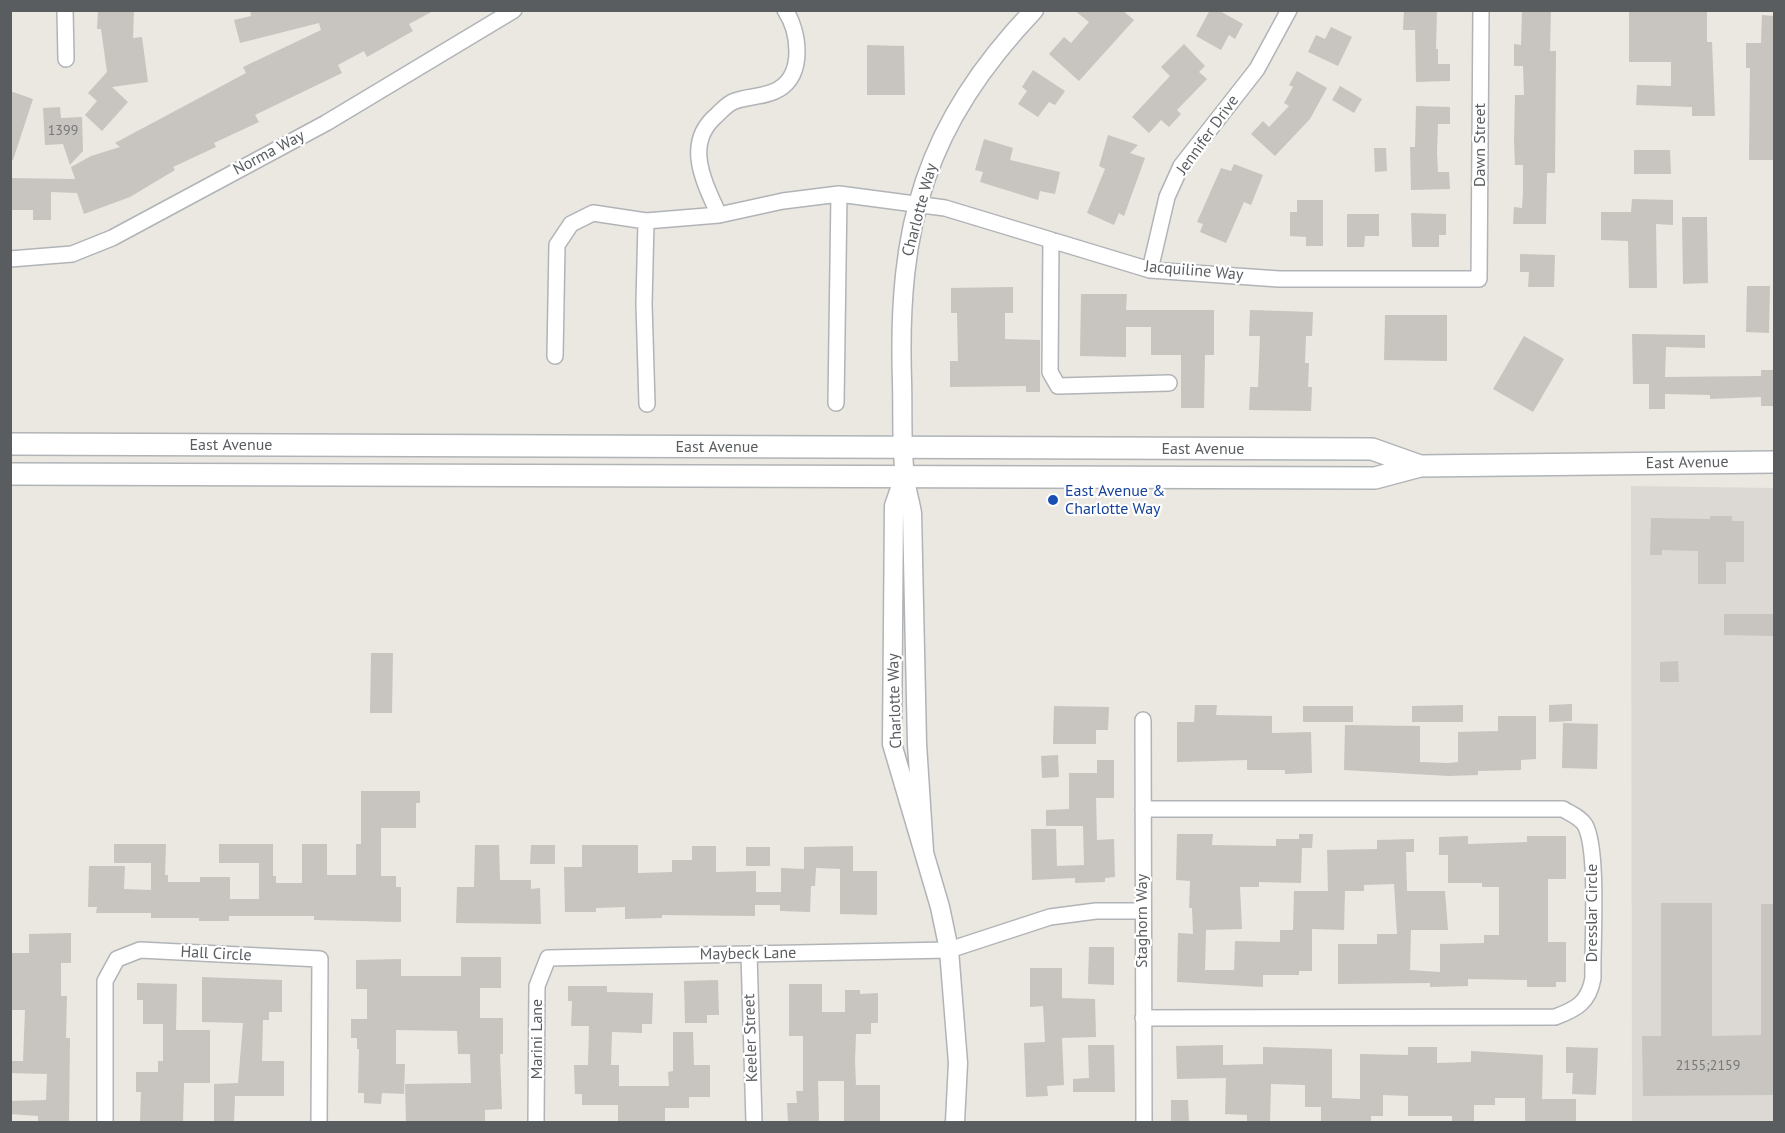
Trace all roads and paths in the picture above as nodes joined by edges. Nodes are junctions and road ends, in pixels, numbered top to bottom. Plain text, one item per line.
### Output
1 (65, 10) edge
2 (514, 10) edge
3 (785, 10) edge
4 (1034, 10) edge
5 (1289, 10) edge
6 (1481, 10) edge
7 (66, 59) dead end
8 (839, 194) junction
9 (917, 206) junction
10 (718, 215) junction
11 (646, 221) junction
12 (1051, 240) junction
13 (10, 259) edge
14 (1150, 270) junction
15 (1479, 279) joint
16 (555, 356) dead end
17 (1169, 384) dead end
18 (836, 403) dead end
19 (647, 404) dead end
20 (10, 444) edge
21 (903, 449) junction
22 (1774, 462) edge
23 (1420, 466) junction
24 (10, 474) edge
25 (904, 477) junction
26 (1143, 720) dead end
27 (1143, 809) junction
28 (1142, 911) junction
29 (949, 950) junction
30 (749, 954) junction
31 (548, 958) joint
32 (1143, 1018) junction
33 (105, 1122) edge
34 (319, 1122) edge
35 (536, 1122) edge
36 (754, 1122) edge
37 (955, 1122) edge
38 (1144, 1122) edge

1 - 7 street
2 - 13 street, Norma Way
3 - 10 street
4 - 9 street, Charlotte Way
5 - 14 street, Jennifer Drive
6 - 15 street, Dawn Street
8 - 9 street, Jacquiline Way
8 - 10 street, Jacquiline Way
8 - 18 street
9 - 12 street, Jacquiline Way
9 - 21 street, Charlotte Way
10 - 11 street, Jacquiline Way
11 - 16 street, Jacquiline Way
11 - 19 street
12 - 14 street, Jacquiline Way
12 - 17 street
14 - 15 street, Jacquiline Way
20 - 21 main road, East Avenue
21 - 23 main road, East Avenue
21 - 25 street, Charlotte Way
22 - 23 main road, East Avenue
23 - 25 main road, East Avenue
24 - 25 main road, East Avenue
25 - 29 street, Charlotte Way
26 - 27 street, Staghorn Way
27 - 28 street, Staghorn Way
27 - 32 street, Dresslar Circle
28 - 29 street, Maybeck Lane
28 - 32 street, Staghorn Way
29 - 30 street, Maybeck Lane
29 - 37 street, Charlotte Way
30 - 31 street, Maybeck Lane
30 - 36 street, Keeler Street
31 - 35 street, Marini Lane
32 - 38 street, Staghorn Way
33 - 34 street, Hall Circle

